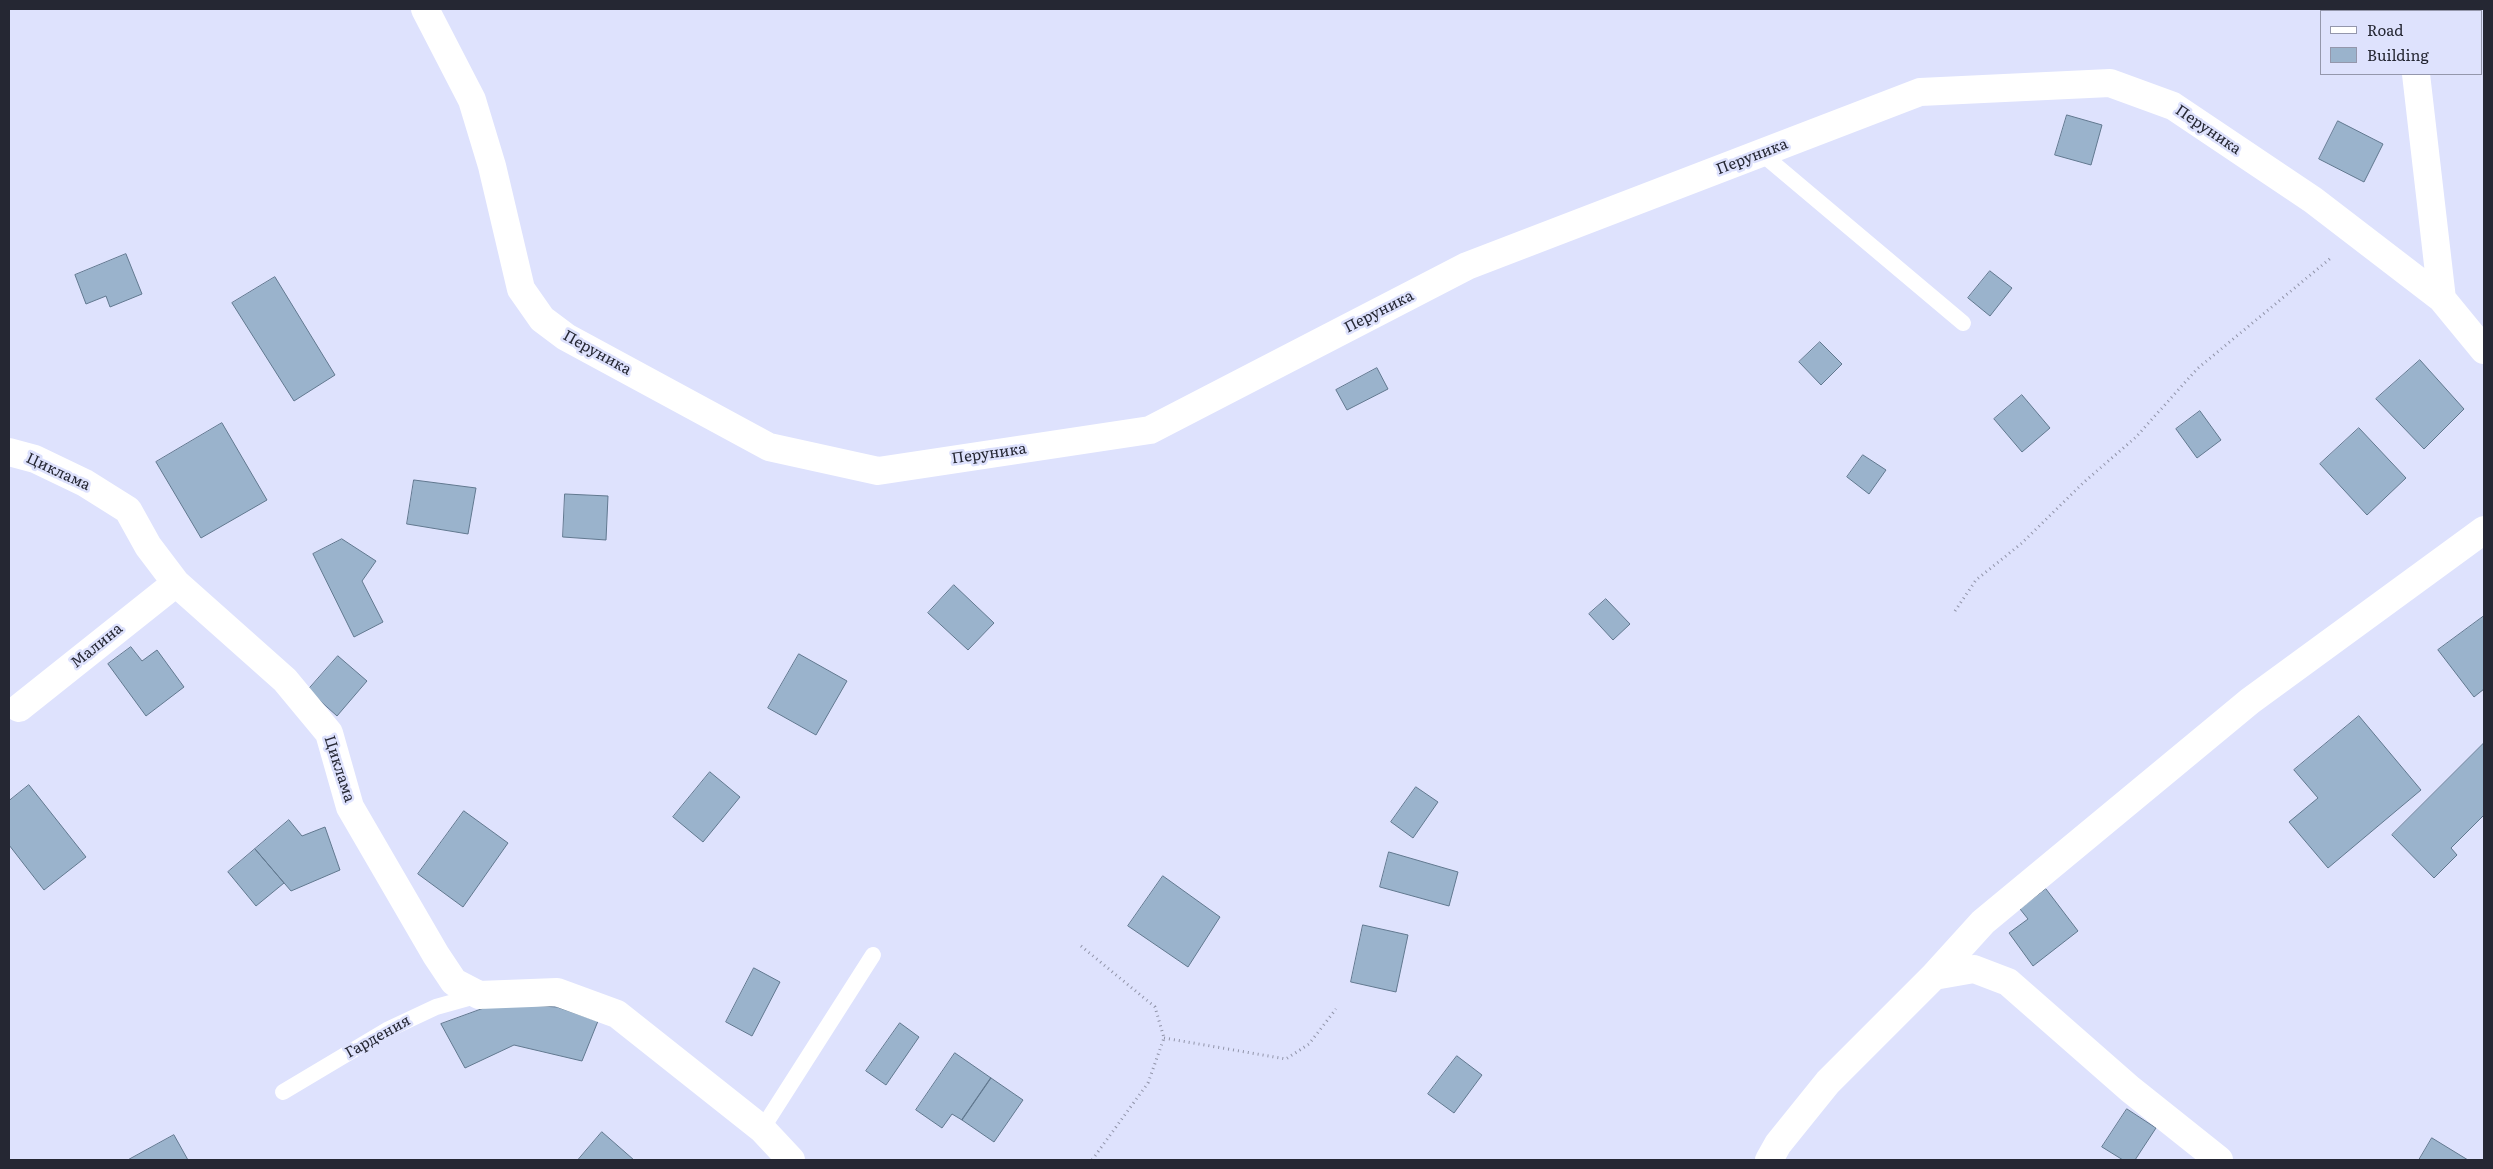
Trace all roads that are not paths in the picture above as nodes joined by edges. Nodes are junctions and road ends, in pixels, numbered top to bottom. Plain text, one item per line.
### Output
1 (425, 9) edge
2 (2416, 75) edge
3 (1761, 153) junction
4 (2442, 299) junction
5 (1962, 323) dead end
6 (2484, 350) edge
7 (9, 452) edge
8 (2484, 530) edge
9 (176, 583) junction
10 (19, 708) dead end
11 (873, 955) dead end
12 (1934, 976) junction
13 (479, 995) junction
14 (283, 1092) dead end
15 (762, 1129) junction
16 (791, 1160) edge
17 (1769, 1160) edge
18 (2219, 1160) edge

1 - 3 street, Перуника
2 - 4 street
3 - 4 street, Перуника
3 - 5 lane
4 - 6 street, Перуника
7 - 9 street, Циклама
8 - 12 street
9 - 10 street, Малина
9 - 13 street, Циклама
11 - 15 lane
12 - 17 street
12 - 18 street
13 - 14 lane, Гардения
13 - 15 street, Циклама
15 - 16 street, Циклама

